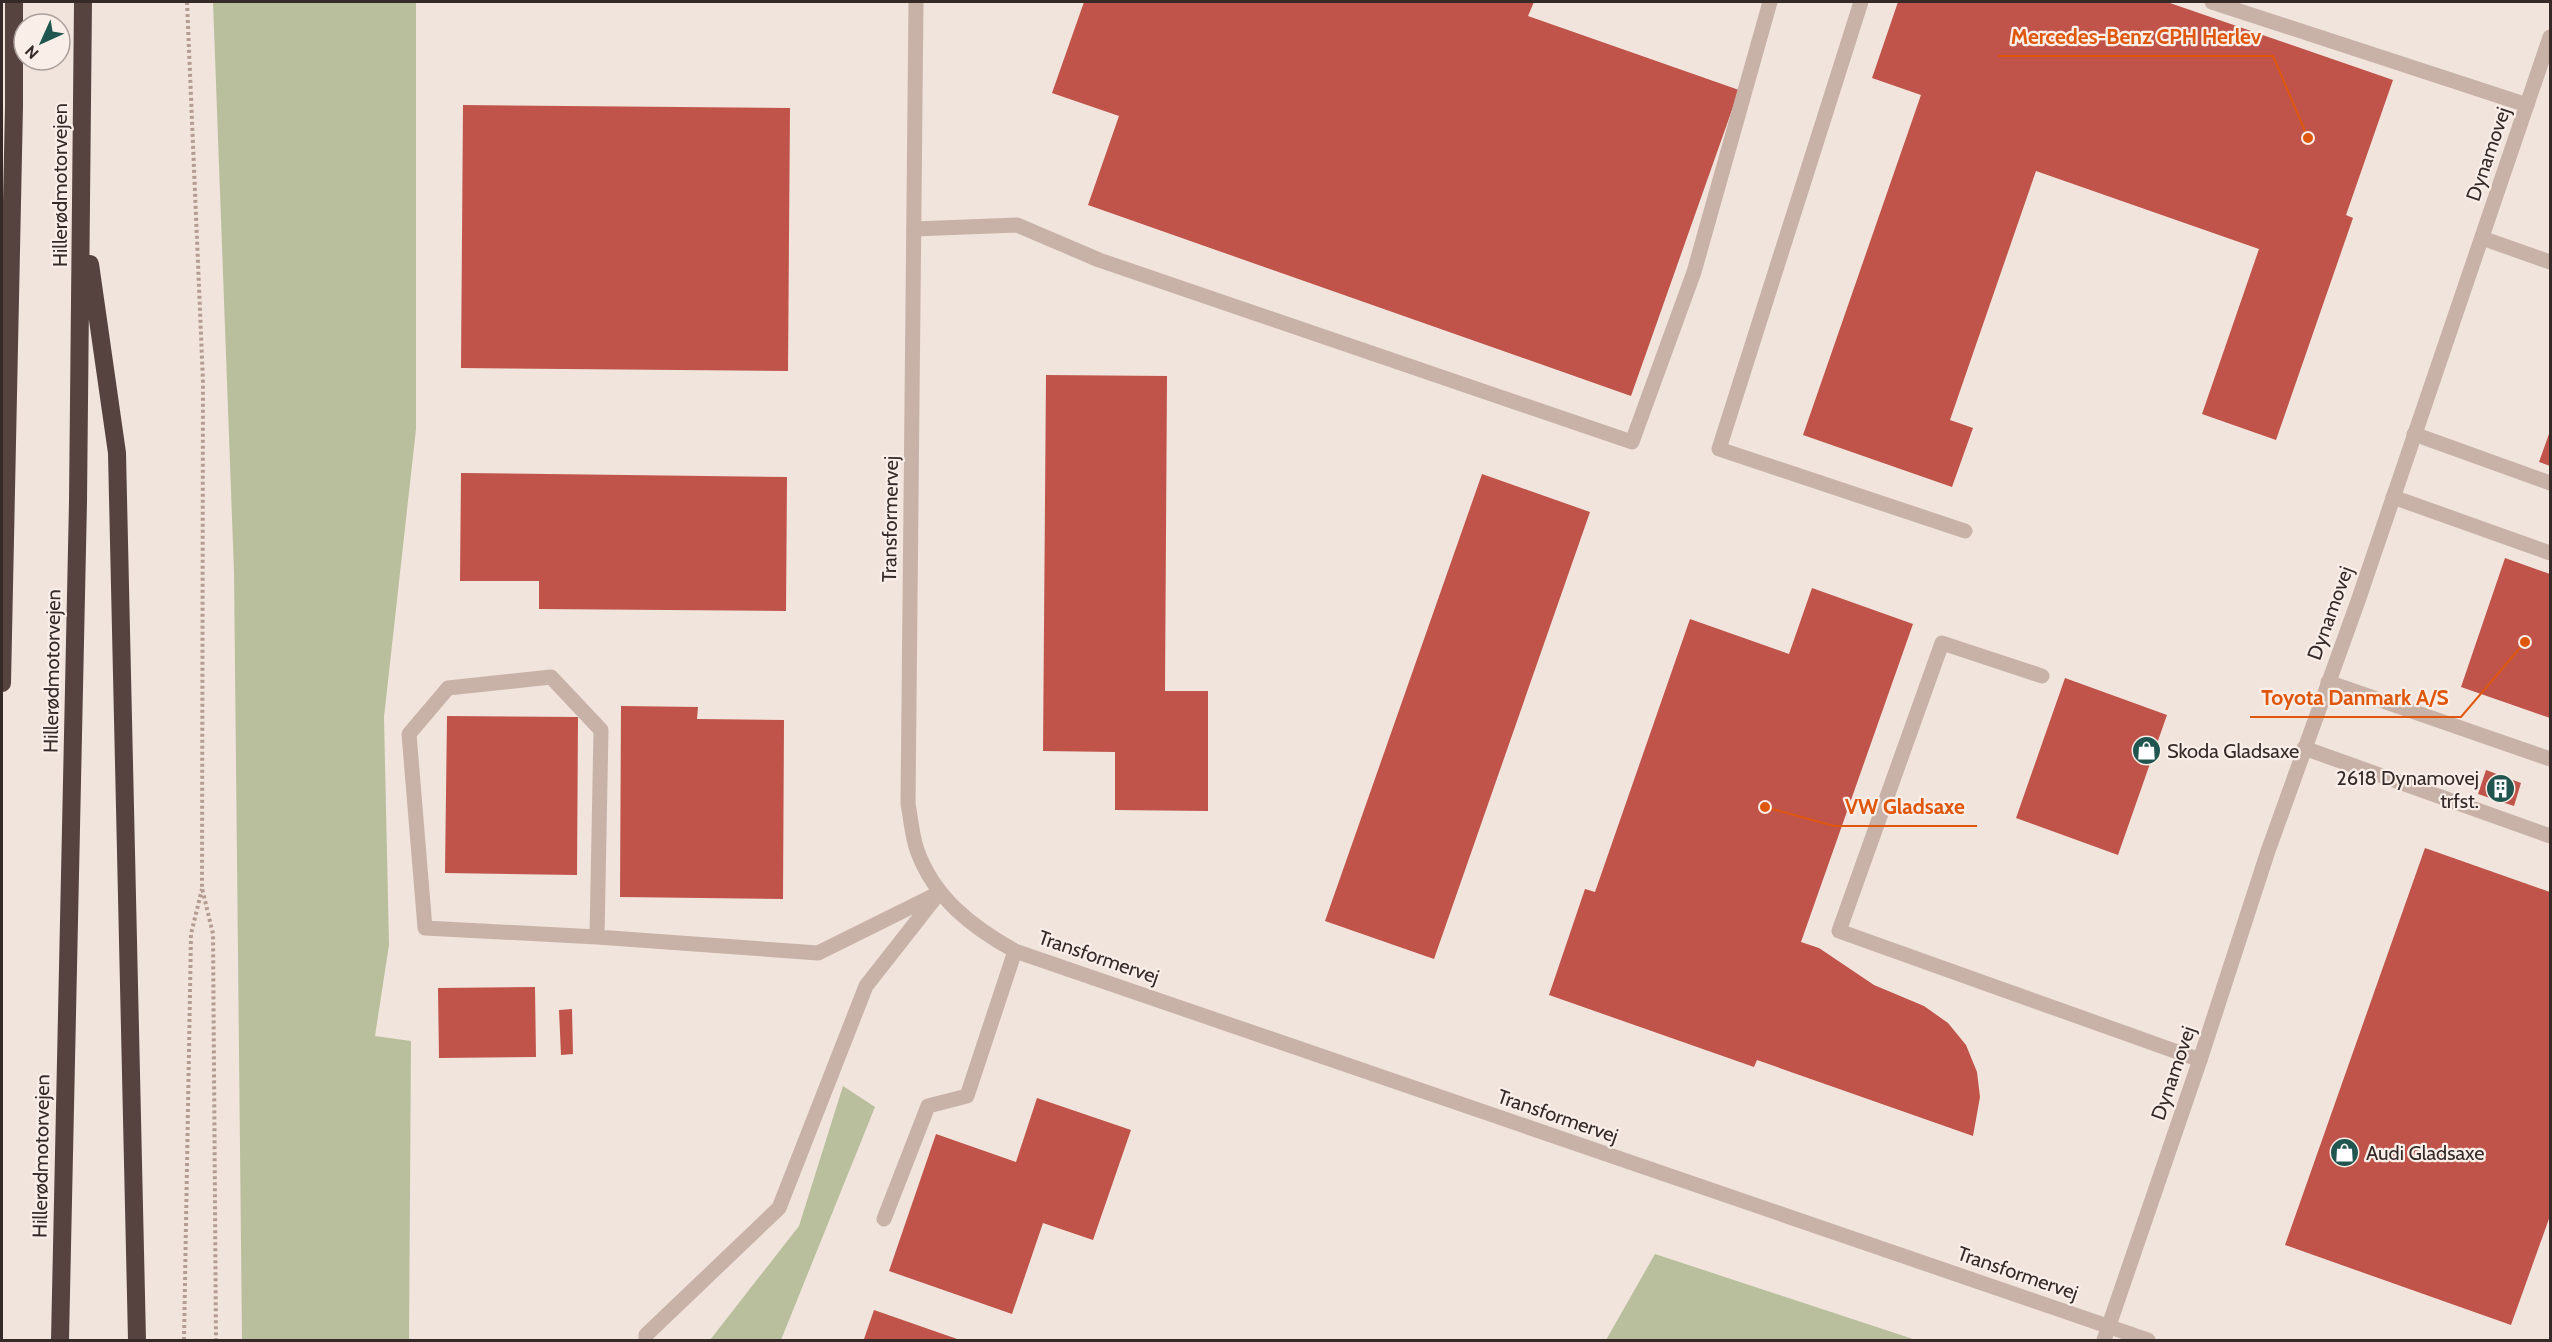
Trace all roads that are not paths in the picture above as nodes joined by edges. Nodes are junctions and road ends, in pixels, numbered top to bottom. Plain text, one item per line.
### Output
1 (14, 2) edge
2 (83, 2) edge
3 (916, 2) edge
4 (1770, 2) edge
5 (1861, 2) edge
6 (2212, 2) edge
7 (2550, 36) edge
8 (2527, 105) junction
9 (14, 106) junction
10 (2, 156) edge
11 (83, 208) junction
12 (914, 229) junction
13 (2482, 238) junction
14 (2550, 262) edge
15 (2414, 434) junction
16 (2550, 483) edge
17 (2393, 497) junction
18 (1965, 531) dead end
19 (2550, 553) edge
20 (2042, 676) dead end
21 (2328, 682) junction
22 (2, 683) edge
23 (2304, 748) junction
24 (2550, 759) edge
25 (2550, 836) edge
26 (939, 893) junction
27 (597, 937) junction
28 (1015, 951) junction
29 (2200, 1060) junction
30 (884, 1219) dead end
31 (2107, 1334) edge
32 (60, 1341) edge
33 (137, 1341) edge
34 (646, 1341) edge
35 (2148, 1341) edge

1 - 9 highway
2 - 11 highway, Hillerødmotorvejen
3 - 12 street, Transformervej
4 - 12 street
5 - 18 street
6 - 8 street
7 - 8 street, Dynamovej
8 - 13 street, Dynamovej
9 - 10 highway
9 - 22 highway
11 - 32 highway, Hillerødmotorvejen
11 - 33 highway
12 - 26 street, Transformervej
13 - 14 street
13 - 15 street, Dynamovej
15 - 16 street
15 - 17 street, Dynamovej
17 - 19 street
17 - 21 street, Dynamovej
20 - 29 street
21 - 23 street, Dynamovej
21 - 24 street
23 - 25 street
23 - 29 street, Dynamovej
26 - 27 street
26 - 28 street, Transformervej
26 - 34 street
27 - 27 street
28 - 30 street
28 - 31 street, Transformervej
29 - 31 street, Dynamovej
31 - 35 street, Transformervej

